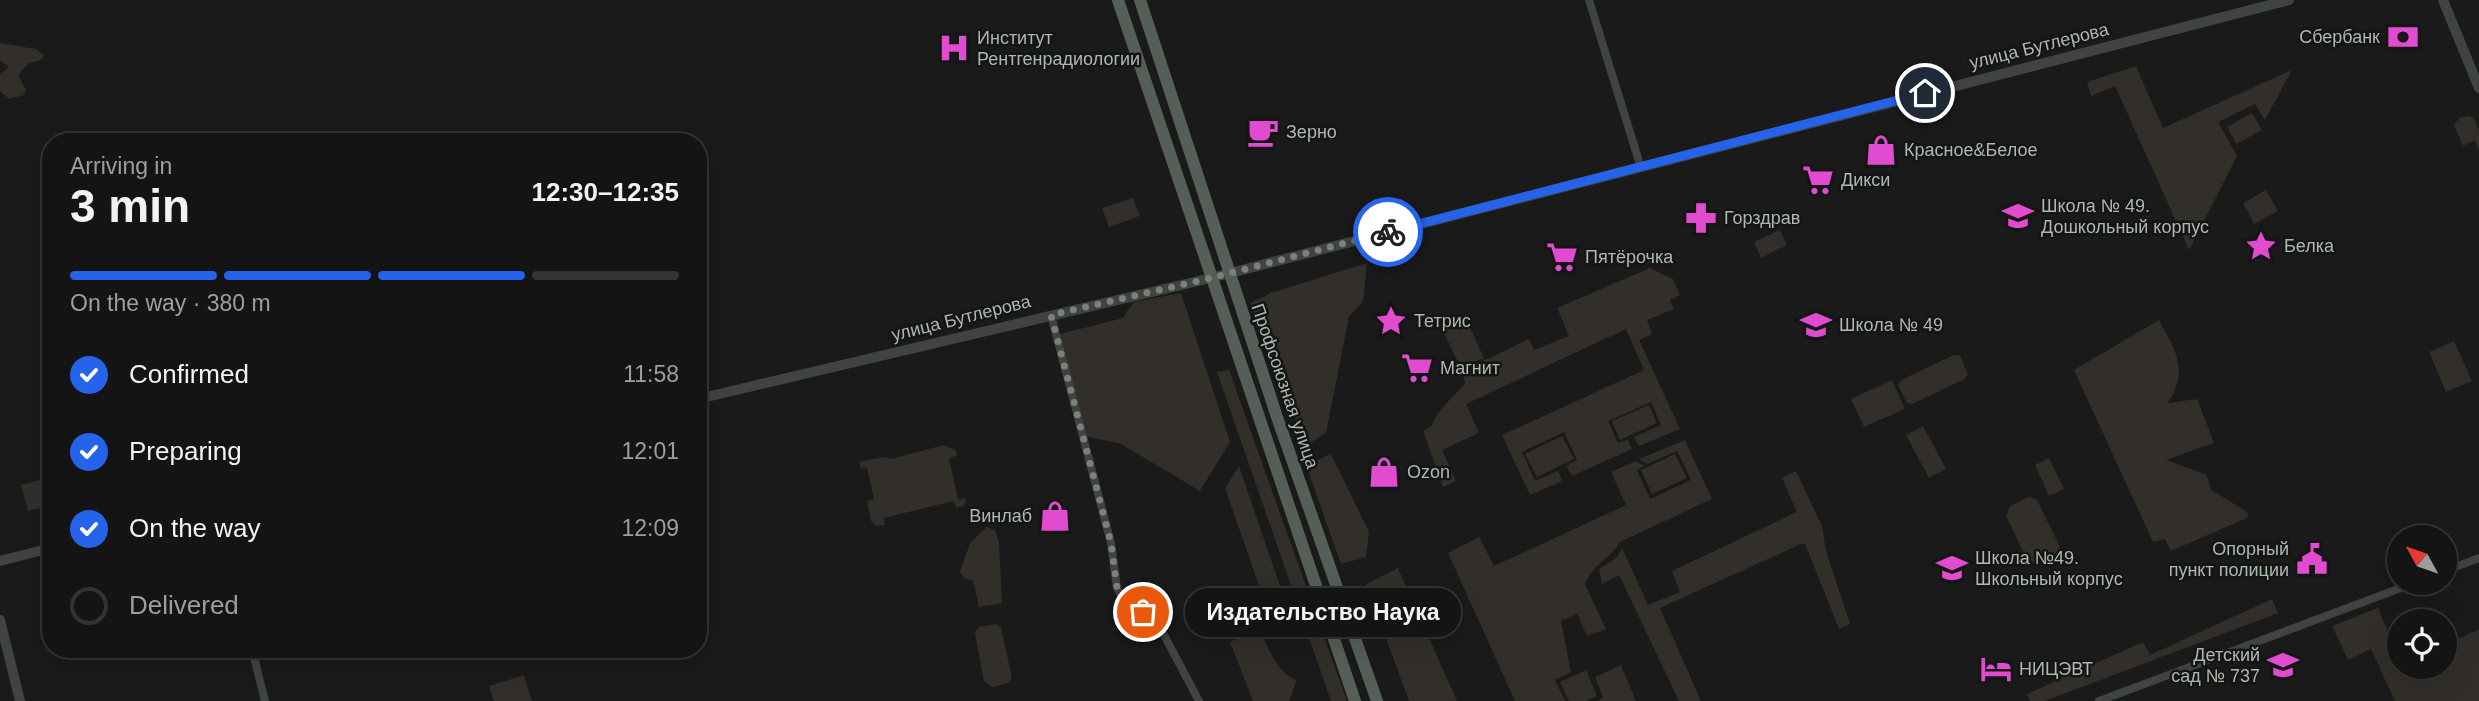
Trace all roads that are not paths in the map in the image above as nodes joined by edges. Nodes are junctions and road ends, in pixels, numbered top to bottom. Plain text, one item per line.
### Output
1 (1118, 0) edge
2 (1140, 0) edge
3 (1589, 0) edge
4 (2289, 0) edge
5 (2443, 0) edge
6 (2479, 88) edge
7 (1641, 168) junction
8 (1229, 273) junction
9 (1211, 278) junction
10 (1051, 315) junction
11 (707, 397) edge
12 (42, 550) edge
13 (2479, 558) edge
14 (0, 561) edge
15 (2457, 566) edge
16 (2387, 593) edge
17 (0, 620) edge
18 (254, 658) edge
19 (20, 701) edge
20 (265, 701) edge
21 (1199, 701) edge
22 (1354, 701) edge
23 (1377, 701) edge
24 (2099, 701) edge

1 - 9 main road, Профсоюзная улица
2 - 8 main road, Профсоюзная улица
3 - 7 street
4 - 7 street, улица Бутлерова
5 - 6 street
7 - 8 street, улица Бутлерова
8 - 9 street, улица Бутлерова
8 - 23 main road, Профсоюзная улица
9 - 10 street, улица Бутлерова
9 - 22 main road, Профсоюзная улица
10 - 11 street, улица Бутлерова
10 - 21 street
12 - 14 street
13 - 15 street
16 - 24 street
17 - 19 street
18 - 20 street

